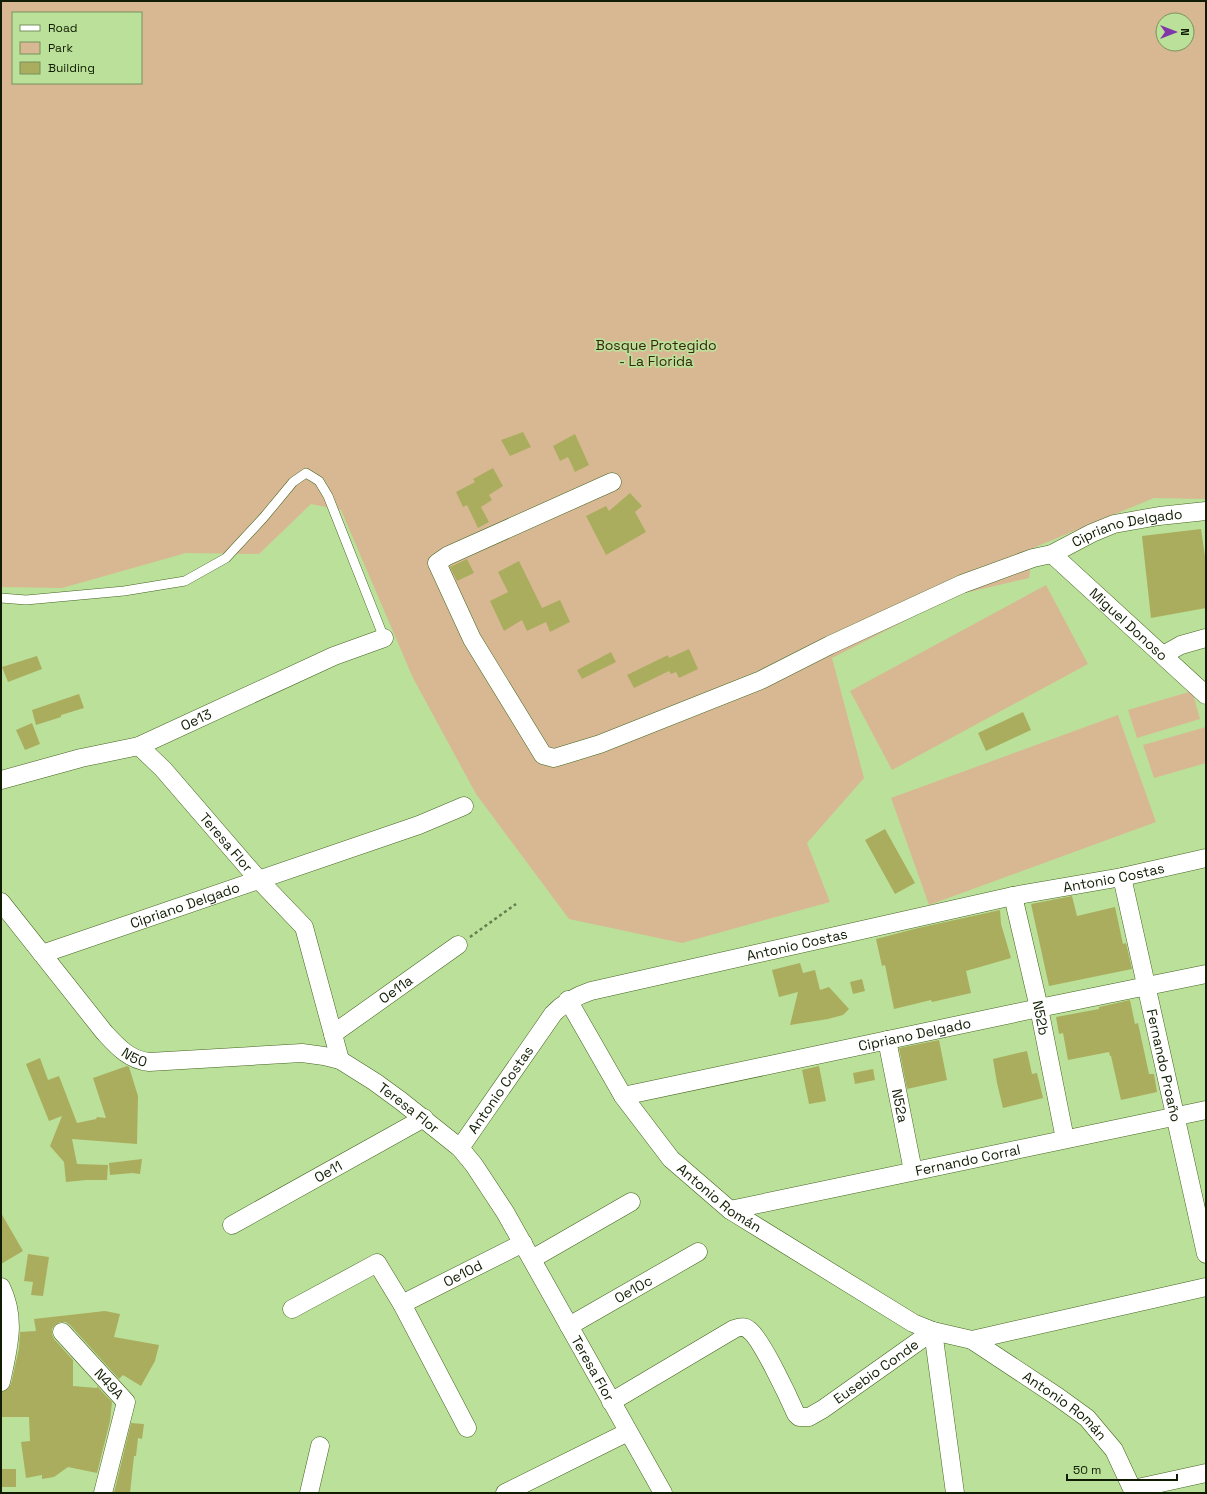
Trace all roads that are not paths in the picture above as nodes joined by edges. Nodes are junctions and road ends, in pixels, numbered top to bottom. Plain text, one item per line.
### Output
1 (612, 482) dead end
2 (1206, 511) edge
3 (1052, 554) junction
4 (1, 598) edge
5 (384, 638) joint
6 (1206, 638) edge
7 (1163, 655) junction
8 (1206, 694) edge
9 (139, 746) junction
10 (1, 780) edge
11 (464, 806) dead end
12 (1206, 858) edge
13 (1122, 877) junction
14 (258, 879) junction
15 (1013, 896) junction
16 (1, 902) edge
17 (458, 945) road end
18 (42, 954) junction
19 (1206, 974) edge
20 (1146, 987) junction
21 (568, 1000) junction
22 (1039, 1008) junction
23 (333, 1034) junction
24 (887, 1040) junction
25 (340, 1060) junction
26 (624, 1096) junction
27 (1206, 1110) edge
28 (1176, 1117) junction
29 (424, 1118) junction
30 (1065, 1139) junction
31 (460, 1148) junction
32 (913, 1171) junction
33 (631, 1202) dead end
34 (730, 1210) junction
35 (232, 1225) dead end
36 (523, 1243) junction
37 (698, 1252) dead end
38 (1206, 1254) edge
39 (532, 1259) junction
40 (1, 1287) edge
41 (1206, 1287) edge
42 (402, 1304) junction
43 (292, 1309) dead end
44 (569, 1326) junction
45 (933, 1331) junction
46 (62, 1332) dead end
47 (972, 1340) junction
48 (1, 1382) edge
49 (611, 1402) junction
50 (467, 1428) dead end
51 (628, 1432) junction
52 (320, 1446) dead end
53 (1206, 1473) edge
54 (1134, 1491) edge
55 (103, 1493) edge
56 (310, 1493) edge
57 (505, 1493) edge
58 (663, 1493) edge
59 (955, 1493) edge

1 - 3 street, Cipriano Delgado
2 - 3 street, Cipriano Delgado
3 - 7 street, Miguel Donoso
4 - 5 lane
5 - 9 street, Oe13
6 - 7 street
7 - 8 street, Miguel Donoso
9 - 10 street, Oe13
9 - 14 street, Teresa Flor
11 - 14 street, Cipriano Delgado
12 - 13 street, Antonio Costas
13 - 15 street, Antonio Costas
13 - 20 street, Fernando Proaño
14 - 18 street, Cipriano Delgado
14 - 23 street, Teresa Flor
15 - 21 street, Antonio Costas
15 - 22 street, N52b
16 - 18 street, N50
17 - 23 street, Oe11a
18 - 25 street, N50
19 - 20 street, Cipriano Delgado
20 - 22 street, Cipriano Delgado
20 - 28 street, Fernando Proaño
21 - 26 street, Antonio Román
21 - 31 street, Antonio Costas
22 - 24 street, Cipriano Delgado
22 - 30 street, N52b
23 - 25 street, Teresa Flor
24 - 26 street, Cipriano Delgado
24 - 32 street, N52a
25 - 29 street, Teresa Flor
26 - 34 street, Antonio Román
27 - 28 street, Fernando Corral
28 - 30 street, Fernando Corral
28 - 38 street, Fernando Proaño
29 - 31 street, Teresa Flor
29 - 35 street, Oe11
30 - 32 street, Fernando Corral
31 - 36 street, Teresa Flor
32 - 34 street, Fernando Corral
33 - 39 street
34 - 45 street, Antonio Román
36 - 39 street, Teresa Flor
36 - 42 street, Oe10d
37 - 44 street, Oe10c
39 - 44 street, Teresa Flor
40 - 48 street
41 - 47 street, Eusebio Conde
42 - 43 street
42 - 50 street
44 - 49 street, Teresa Flor
45 - 47 street, Eusebio Conde
45 - 49 street, Eusebio Conde
45 - 59 street
46 - 55 street, N49A
47 - 54 street, Antonio Román
49 - 51 street, Teresa Flor
51 - 57 street
51 - 58 street, Teresa Flor
52 - 56 street
53 - 54 street

